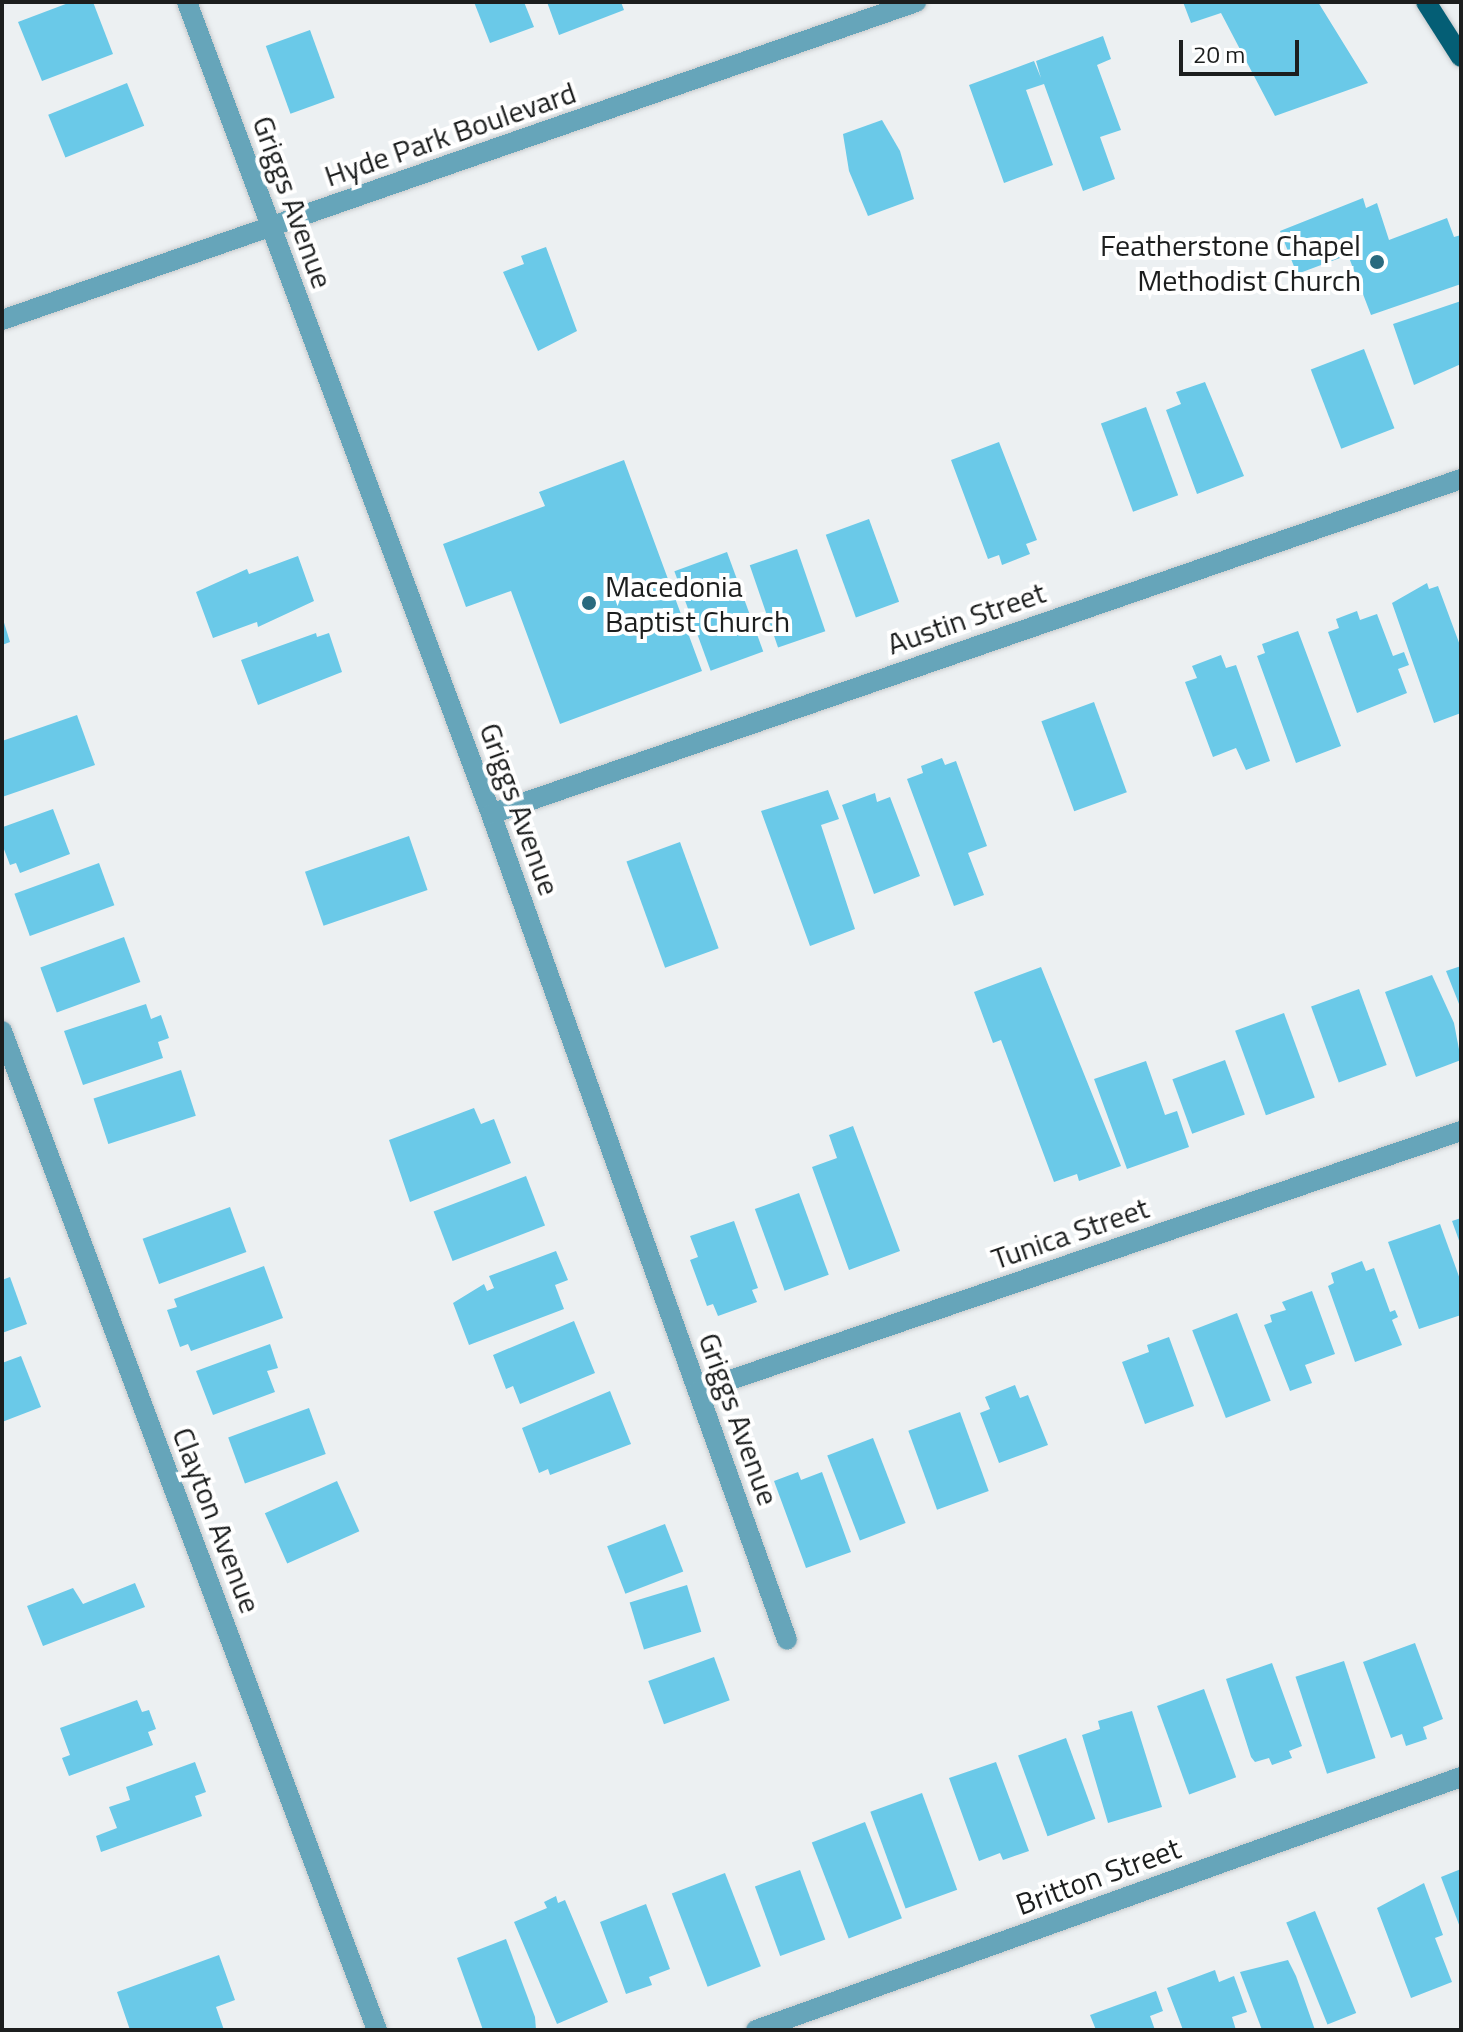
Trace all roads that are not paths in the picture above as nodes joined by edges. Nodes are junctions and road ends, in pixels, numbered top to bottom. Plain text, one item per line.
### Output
1 (187, 2) edge
2 (916, 2) edge
3 (1426, 2) edge
4 (1461, 57) edge
5 (271, 229) junction
6 (2, 320) edge
7 (1461, 479) edge
8 (491, 814) junction
9 (2, 1031) edge
10 (1461, 1131) edge
11 (698, 1391) junction
12 (787, 1640) dead end
13 (1461, 1777) edge
14 (377, 2030) edge
15 (756, 2030) edge

1 - 5 street, Griggs Avenue
2 - 5 street, Hyde Park Boulevard
3 - 4 main road
5 - 6 street, Hyde Park Boulevard
5 - 8 street, Griggs Avenue
7 - 8 street, Austin Street
8 - 11 street, Griggs Avenue
9 - 14 street, Clayton Avenue
10 - 11 street, Tunica Street
11 - 12 street, Griggs Avenue
13 - 15 street, Britton Street

